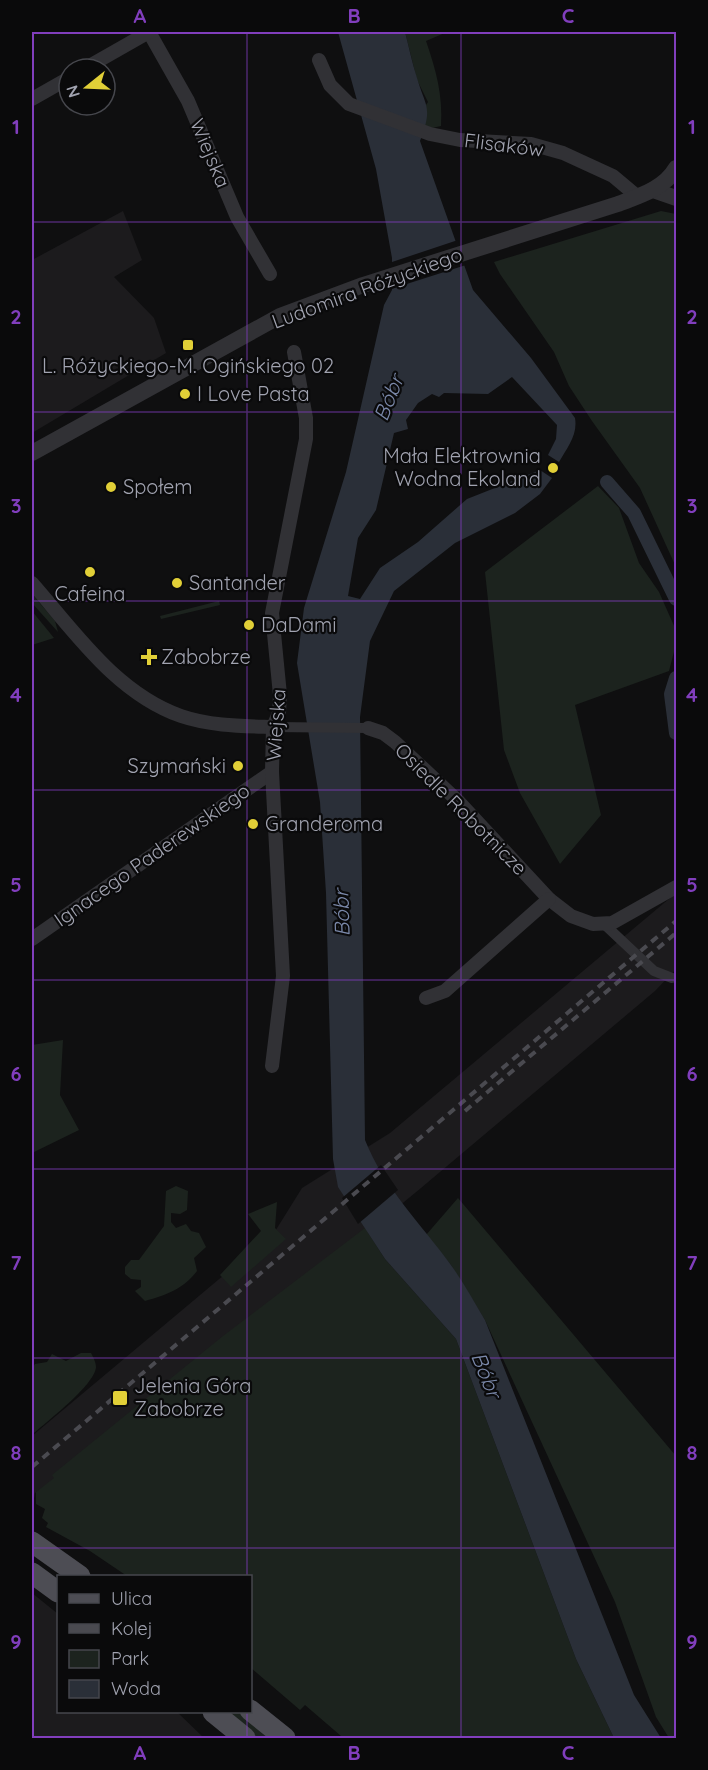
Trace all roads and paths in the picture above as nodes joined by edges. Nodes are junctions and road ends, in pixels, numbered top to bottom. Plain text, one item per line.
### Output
1 (149, 32) edge
2 (105, 57) edge
3 (320, 60) dead end
4 (57, 85) edge
5 (32, 99) edge
6 (676, 168) edge
7 (646, 193) junction
8 (676, 198) edge
9 (270, 274) dead end
10 (294, 352) dead end
11 (32, 453) edge
12 (32, 583) edge
13 (273, 727) junction
14 (368, 728) joint
15 (272, 771) junction
16 (676, 887) edge
17 (549, 898) junction
18 (604, 924) junction
19 (32, 939) edge
20 (672, 978) dead end
21 (426, 998) dead end
22 (272, 1066) dead end
23 (32, 1542) edge
24 (32, 1573) edge
25 (79, 1575) edge
26 (57, 1591) edge
27 (252, 1712) edge
28 (216, 1714) edge
29 (246, 1738) edge
30 (285, 1738) edge

1 - 2 street, Wiejska
1 - 9 street, Wiejska
3 - 7 street, Flisaków
4 - 5 street
6 - 7 street
7 - 8 street, Flisaków
7 - 11 street, Ludomira Różyckiego
10 - 13 street, Wiejska
12 - 13 street
13 - 14 street
13 - 15 street, Wiejska
14 - 17 street, Osiedle Robotnicze
15 - 19 street, Ignacego Paderewskiego
15 - 22 street, Wiejska
16 - 18 street
17 - 18 street, Osiedle Robotnicze
17 - 21 street
18 - 20 street
23 - 25 main road
24 - 26 main road
27 - 30 main road
28 - 29 main road

